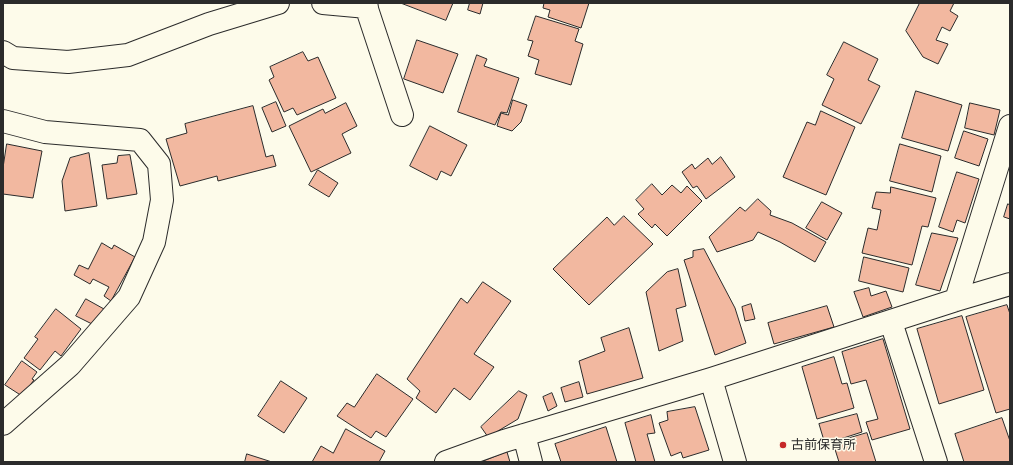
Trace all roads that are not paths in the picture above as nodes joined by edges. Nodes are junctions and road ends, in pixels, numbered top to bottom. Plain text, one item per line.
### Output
1 (278, 3) edge
2 (323, 3) edge
3 (366, 5) edge
4 (3, 52) edge
5 (402, 115) dead end
6 (3, 121) edge
7 (1010, 126) edge
8 (1010, 284) edge
9 (956, 300) junction
10 (891, 322) junction
11 (710, 379) junction
12 (3, 424) edge
13 (524, 436) junction
14 (446, 462) edge
15 (532, 462) edge
16 (735, 462) edge
17 (936, 462) edge

1 - 4 street
2 - 3 street
3 - 5 street
6 - 12 street
7 - 9 street
8 - 9 street
9 - 10 street
10 - 11 street
10 - 17 street
11 - 13 street
11 - 16 street
13 - 14 street
13 - 15 street

